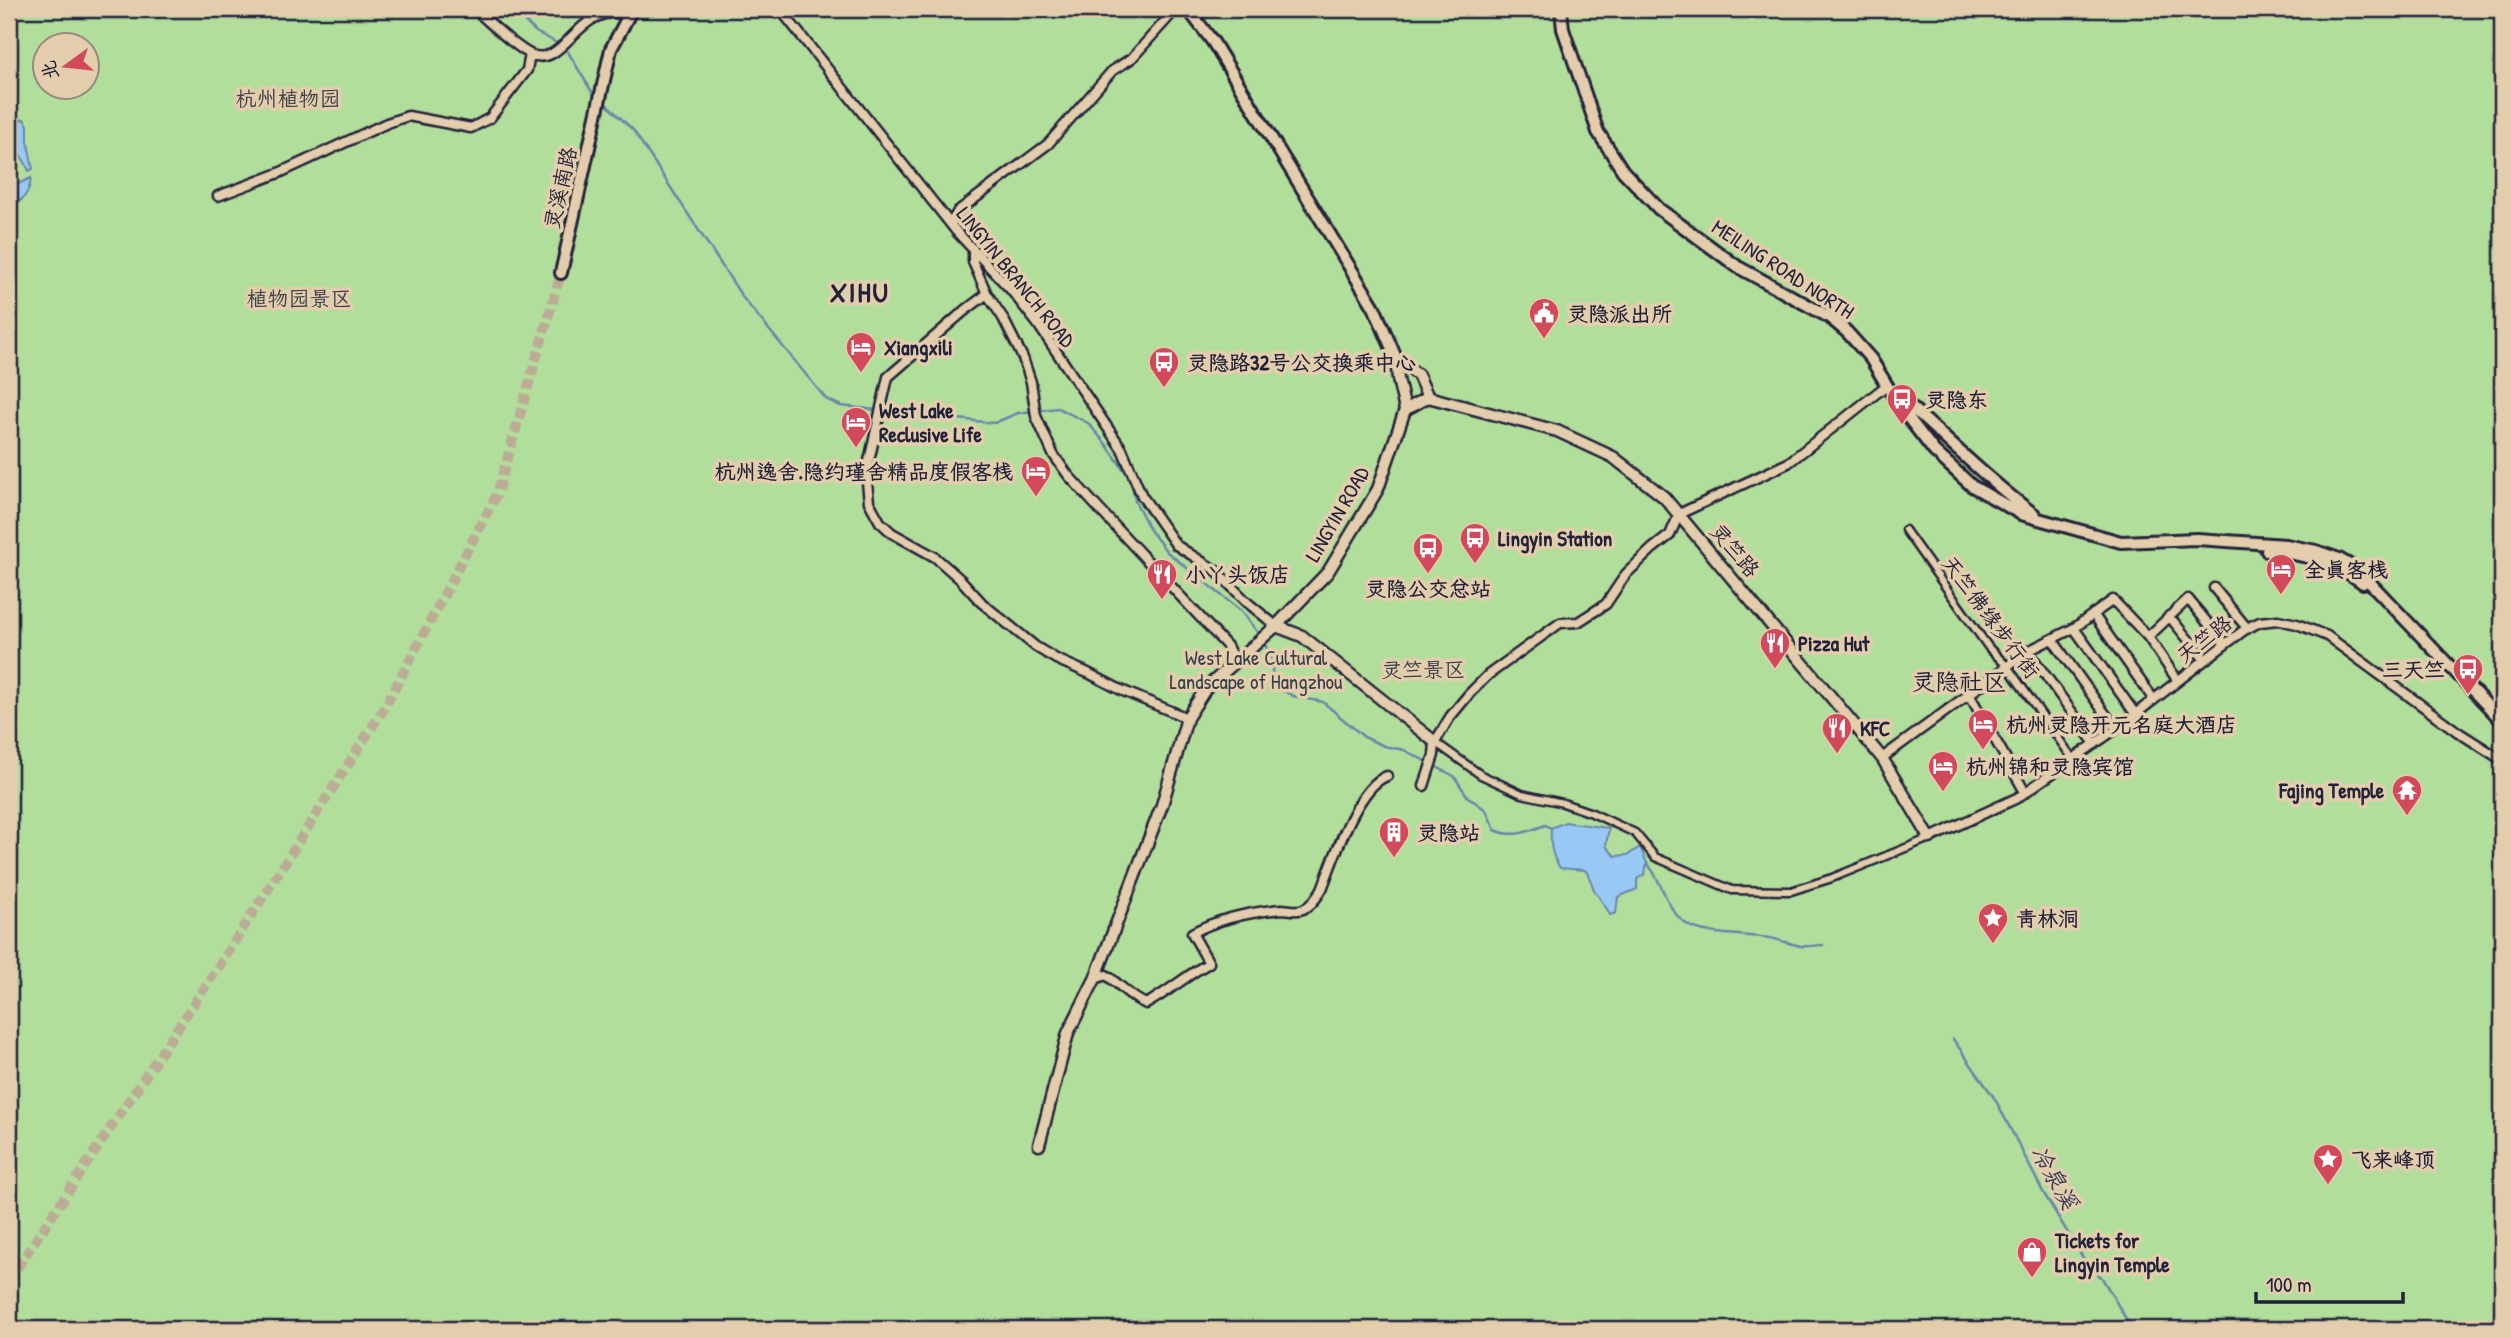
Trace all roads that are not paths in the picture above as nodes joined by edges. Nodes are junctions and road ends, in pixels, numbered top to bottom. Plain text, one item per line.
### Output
1 (474, 9) edge
2 (780, 9) edge
3 (1176, 9) edge
4 (1188, 9) edge
5 (1560, 9) edge
6 (630, 12) edge
7 (530, 54) junction
8 (218, 197) dead end
9 (951, 224) junction
10 (973, 249) junction
11 (561, 274) tunnel mouth
12 (987, 294) junction
13 (1396, 358) junction
14 (1887, 385) junction
15 (1428, 397) junction
16 (1405, 410) junction
17 (1679, 514) junction
18 (2043, 520) junction
19 (1905, 530) dead end
20 (2214, 588) dead end
21 (2093, 614) junction
22 (2169, 616) junction
23 (2074, 628) junction
24 (2247, 628) junction
25 (1274, 629) junction
26 (2147, 636) junction
27 (2052, 639) junction
28 (2225, 644) junction
29 (2028, 651) junction
30 (2205, 660) junction
31 (1235, 662) junction
32 (2007, 666) junction
33 (2178, 681) junction
34 (1969, 694) junction
35 (2154, 700) junction
36 (2136, 715) junction
37 (1187, 718) junction
38 (2502, 721) edge
39 (2116, 729) junction
40 (1435, 742) junction
41 (2095, 744) junction
42 (1882, 758) junction
43 (2073, 759) junction
44 (2502, 760) edge
45 (1387, 776) dead end
46 (1424, 786) dead end
47 (2025, 792) junction
48 (1930, 838) junction
49 (1096, 979) junction
50 (1039, 1145) dead end

1 - 7 street
2 - 9 street, LINGYIN BRANCH ROAD
3 - 9 street
4 - 13 main road
5 - 14 main road, MEILING ROAD NORTH
6 - 7 street
6 - 11 main road, 灵溪南路
7 - 8 street
9 - 10 street, LINGYIN BRANCH ROAD
10 - 12 street
10 - 25 street, LINGYIN BRANCH ROAD
12 - 31 street
12 - 37 street
13 - 15 street
13 - 16 street
14 - 17 street
14 - 18 main road, MEILING ROAD NORTH
14 - 18 main road, MEILING ROAD NORTH
15 - 16 street
15 - 17 street, 灵竺路
16 - 25 street, LINGYIN ROAD
17 - 40 street
17 - 42 street, 灵竺路
18 - 38 main road, MEILING ROAD NORTH
19 - 32 street, 天竺佛缘步行街
20 - 24 street
21 - 23 street
21 - 26 street
21 - 35 street
22 - 26 street
22 - 28 street
22 - 30 street
23 - 27 street
23 - 36 street
24 - 28 street, 天竺路
24 - 44 street, 天竺路
25 - 31 street, LINGYIN ROAD
25 - 40 street
26 - 33 street
27 - 29 street
27 - 39 street
28 - 30 street, 天竺路
29 - 32 street
29 - 41 street
30 - 33 street, 天竺路
31 - 37 street, LINGYIN ROAD
32 - 34 street
32 - 43 street, 天竺佛缘步行街
33 - 35 street, 天竺路
34 - 42 street
34 - 47 street
35 - 36 street, 天竺路
36 - 39 street, 天竺路
37 - 49 street, LINGYIN ROAD
39 - 41 street, 天竺路
40 - 46 street
40 - 48 street
41 - 43 street, 天竺路
42 - 48 street, 灵竺路
43 - 47 street, 天竺路
45 - 49 street
47 - 48 street, 天竺路
49 - 50 street, LINGYIN ROAD

